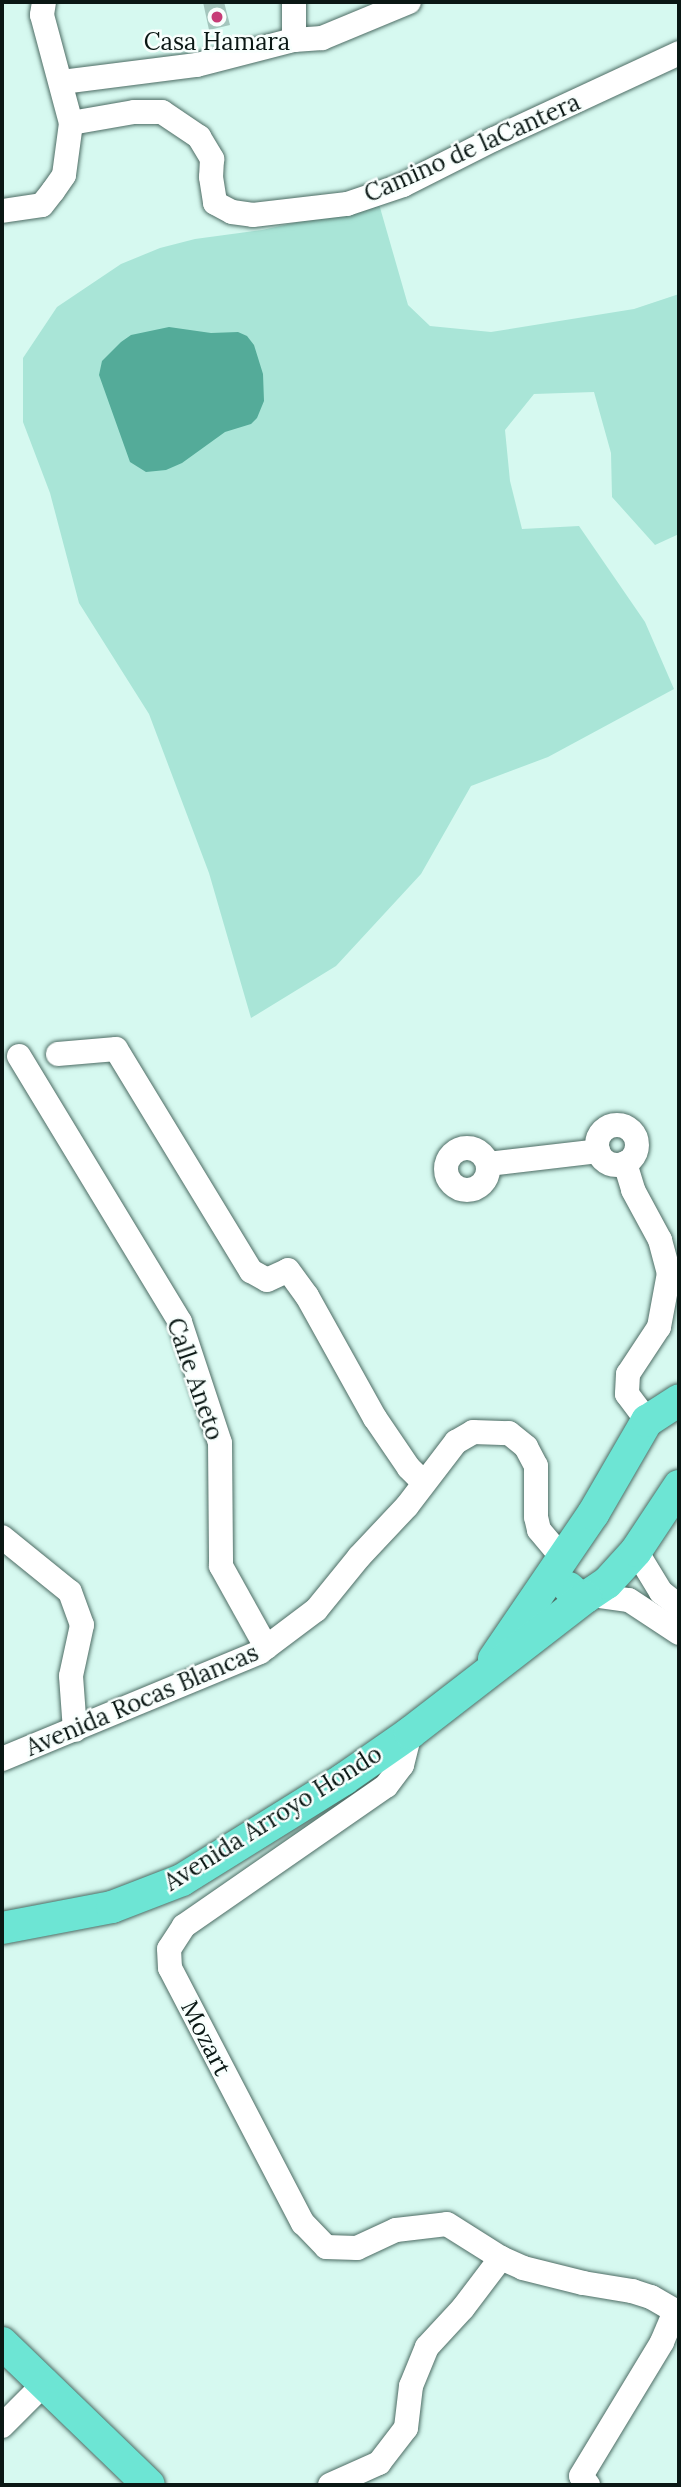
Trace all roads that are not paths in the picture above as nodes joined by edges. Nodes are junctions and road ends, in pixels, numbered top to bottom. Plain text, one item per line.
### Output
1 (44, 2) edge
2 (294, 2) edge
3 (409, 2) edge
4 (294, 40) junction
5 (679, 53) edge
6 (62, 82) junction
7 (71, 123) junction
8 (2, 211) edge
9 (58, 1054) dead end
10 (19, 1056) dead end
11 (598, 1151) junction
12 (625, 1163) junction
13 (488, 1164) dead end
14 (668, 1412) edge
15 (424, 1483) junction
16 (679, 1486) edge
17 (2, 1537) edge
18 (636, 1551) junction
19 (560, 1562) junction
20 (589, 1596) junction
21 (679, 1606) edge
22 (679, 1633) edge
23 (266, 1647) junction
24 (484, 1676) junction
25 (75, 1730) junction
26 (410, 1733) junction
27 (2, 1759) edge
28 (2, 1928) edge
29 (501, 2258) junction
30 (677, 2312) edge
31 (2, 2343) edge
32 (44, 2384) junction
33 (2, 2426) edge
34 (149, 2485) edge
35 (330, 2485) edge
36 (588, 2485) edge

1 - 6 street
2 - 4 street
3 - 4 street
4 - 6 street
5 - 7 street, Camino de laCantera
6 - 7 street
7 - 8 street
9 - 15 street
10 - 23 street, Calle Aneto
11 - 12 street
11 - 12 street
11 - 13 street
12 - 14 street
14 - 19 main road, Avenida Arroyo Hondo
15 - 19 street, Avenida Rocas Blancas
15 - 23 street, Avenida Rocas Blancas
16 - 18 main road, Avenida Arroyo Hondo
17 - 25 street
18 - 20 main road, Avenida Arroyo Hondo
18 - 21 street
19 - 20 main road
19 - 24 main road, Avenida Arroyo Hondo
20 - 22 street
20 - 24 main road, Avenida Arroyo Hondo
23 - 25 street, Avenida Rocas Blancas
24 - 26 main road, Avenida Arroyo Hondo
25 - 27 street, Avenida Rocas Blancas
26 - 28 main road, Avenida Arroyo Hondo
26 - 29 street, Mozart
29 - 30 street, Mozart
29 - 35 street
30 - 36 street
31 - 32 main road
32 - 33 street
32 - 34 main road

